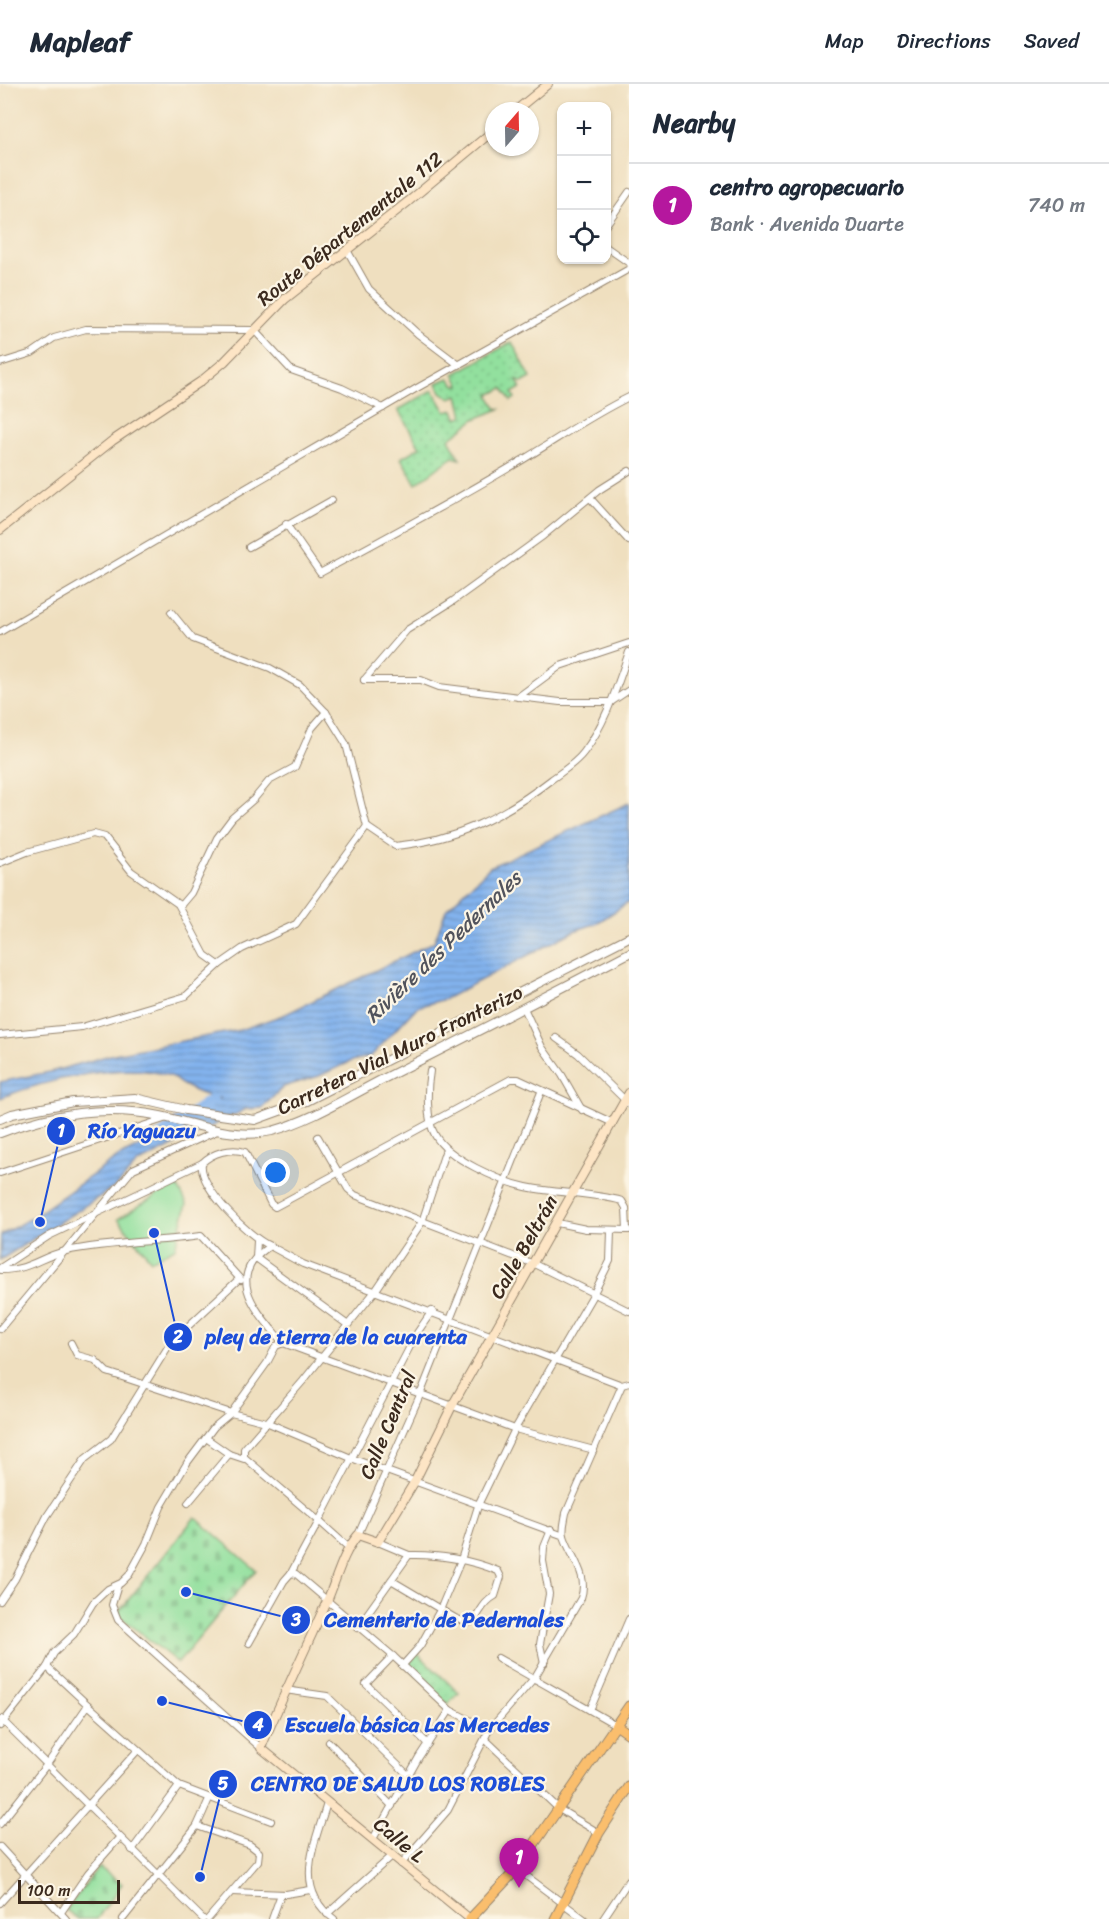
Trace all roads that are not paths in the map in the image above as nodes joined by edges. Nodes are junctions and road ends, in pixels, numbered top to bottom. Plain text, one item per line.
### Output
1 (548, 84) edge
2 (526, 102) edge
3 (485, 138) edge
4 (629, 192) edge
5 (611, 218) edge
6 (346, 250) junction
7 (611, 250) edge
8 (629, 263) edge
9 (629, 269) edge
10 (254, 330) junction
11 (0, 363) edge
12 (459, 365) junction
13 (629, 397) edge
14 (383, 408) junction
15 (629, 471) edge
16 (590, 498) junction
17 (332, 500) dead end
18 (286, 524) junction
19 (0, 530) edge
20 (629, 541) edge
21 (249, 547) dead end
22 (171, 612) dead end
23 (0, 632) edge
24 (629, 643) edge
25 (629, 652) edge
26 (629, 690) edge
27 (518, 698) junction
28 (611, 702) junction
29 (326, 712) junction
30 (367, 827) junction
31 (0, 863) edge
32 (180, 906) junction
33 (629, 937) edge
34 (629, 953) edge
35 (219, 965) junction
36 (524, 1008) junction
37 (0, 1035) edge
38 (556, 1038) dead end
39 (430, 1071) dead end
40 (541, 1092) junction
41 (627, 1099) edge
42 (582, 1110) junction
43 (167, 1118) junction
44 (0, 1119) edge
45 (432, 1121) junction
46 (613, 1123) junction
47 (219, 1130) junction
48 (0, 1133) edge
49 (318, 1137) dead end
50 (446, 1149) junction
51 (202, 1163) junction
52 (338, 1172) junction
53 (0, 1173) edge
54 (504, 1179) junction
55 (574, 1193) junction
56 (422, 1222) junction
57 (557, 1223) junction
58 (628, 1230) edge
59 (611, 1231) junction
60 (257, 1241) junction
61 (481, 1242) junction
62 (270, 1246) junction
63 (66, 1251) junction
64 (256, 1258) junction
65 (534, 1264) junction
66 (0, 1269) edge
67 (239, 1279) junction
68 (246, 1285) junction
69 (376, 1290) junction
70 (594, 1293) junction
71 (432, 1311) junction
72 (629, 1311) edge
73 (451, 1318) junction
74 (348, 1325) junction
75 (0, 1329) edge
76 (492, 1336) junction
77 (70, 1343) dead end
78 (283, 1343) junction
79 (323, 1356) junction
80 (554, 1359) junction
81 (147, 1383) junction
82 (391, 1384) junction
83 (626, 1384) edge
84 (420, 1395) junction
85 (452, 1406) junction
86 (231, 1413) junction
87 (266, 1422) junction
88 (515, 1429) junction
89 (206, 1438) junction
90 (594, 1450) junction
91 (229, 1454) junction
92 (351, 1458) junction
93 (245, 1459) junction
94 (387, 1470) junction
95 (415, 1481) junction
96 (188, 1503) dead end
97 (479, 1503) junction
98 (319, 1521) junction
99 (551, 1530) junction
100 (358, 1535) junction
101 (564, 1536) junction
102 (378, 1542) junction
103 (348, 1547) junction
104 (409, 1555) junction
105 (461, 1560) junction
106 (291, 1573) junction
107 (391, 1580) junction
108 (118, 1585) junction
109 (0, 1601) edge
110 (327, 1601) junction
111 (440, 1610) junction
112 (629, 1619) edge
113 (357, 1628) junction
114 (249, 1642) dead end
115 (393, 1656) junction
116 (498, 1658) dead end
117 (544, 1663) junction
118 (402, 1666) junction
119 (47, 1667) junction
120 (535, 1677) junction
121 (285, 1690) junction
122 (88, 1705) junction
123 (629, 1706) edge
124 (450, 1710) junction
125 (590, 1710) junction
126 (1, 1722) edge
127 (616, 1725) junction
128 (489, 1730) junction
129 (629, 1734) edge
130 (486, 1740) junction
131 (328, 1742) dead end
132 (428, 1744) junction
133 (261, 1748) junction
134 (137, 1751) junction
135 (48, 1763) junction
136 (409, 1776) junction
137 (179, 1786) junction
138 (629, 1787) edge
139 (209, 1799) junction
140 (327, 1803) junction
141 (392, 1806) junction
142 (88, 1807) junction
143 (559, 1809) junction
144 (271, 1821) dead end
145 (0, 1824) edge
146 (197, 1826) junction
147 (599, 1833) junction
148 (119, 1838) junction
149 (373, 1839) junction
150 (0, 1847) edge
151 (132, 1851) junction
152 (392, 1856) junction
153 (401, 1864) junction
154 (517, 1869) junction
155 (27, 1876) junction
156 (158, 1876) junction
157 (629, 1880) edge
158 (310, 1890) junction
159 (233, 1892) junction
160 (281, 1894) junction
161 (0, 1903) edge
162 (563, 1903) junction
163 (478, 1910) junction
164 (62, 1911) junction
165 (327, 1914) junction
166 (66, 1919) edge
167 (123, 1919) edge
168 (203, 1919) edge
169 (208, 1919) edge
170 (272, 1919) edge
171 (334, 1919) edge
172 (470, 1919) edge
173 (484, 1919) edge
174 (555, 1919) edge
175 (584, 1919) edge
176 (603, 1919) edge

1 - 2 main road
3 - 6 main road, Route Départementale 112
4 - 5 street
6 - 10 main road, Route Départementale 112
6 - 12 street
7 - 8 street
9 - 12 street
10 - 11 street
10 - 14 street
10 - 19 main road, Route Départementale 112
12 - 14 street
13 - 18 street
14 - 23 street
15 - 16 street
16 - 20 street
16 - 27 street
17 - 18 street
18 - 21 street
22 - 29 street
24 - 27 street
25 - 28 street
26 - 28 street
27 - 28 street
28 - 30 street
29 - 30 street
29 - 32 street
30 - 35 street
31 - 32 street
32 - 35 street
33 - 44 street, Carretera Vial Muro Fronterizo
34 - 36 street, Carretera Vial Muro Fronterizo
35 - 37 street
36 - 42 street
36 - 47 street, Carretera Vial Muro Fronterizo
38 - 41 street
39 - 45 street
40 - 42 street
40 - 45 street
40 - 54 street, Calle Central
41 - 46 main road, Calle Beltrán
42 - 46 street
43 - 47 street, Carretera Vial Muro Fronterizo
43 - 48 street, Carretera Vial Muro Fronterizo
43 - 53 street
45 - 50 street
45 - 52 street
46 - 55 main road, Calle Beltrán
47 - 63 street
49 - 52 street
50 - 54 street
50 - 56 street
51 - 52 street
51 - 60 street
51 - 66 street
52 - 56 street
54 - 55 street
54 - 61 street, Calle Central
55 - 57 main road, Calle Beltrán
55 - 58 street
56 - 61 street
56 - 69 street
57 - 59 street
57 - 65 main road, Calle Beltrán
58 - 59 street
59 - 70 street
60 - 62 street
60 - 64 street
61 - 65 street
61 - 73 street, Calle Central
62 - 64 street
62 - 69 street
63 - 66 street
63 - 67 street
63 - 75 street
64 - 68 street
64 - 74 street
65 - 70 street
65 - 76 main road, Calle Beltrán
67 - 68 street
67 - 81 street
68 - 78 street
69 - 71 street
69 - 74 street
70 - 72 street
70 - 80 street
71 - 73 street
71 - 82 street
73 - 76 street
73 - 84 street, Calle Central
74 - 79 street
76 - 80 street
76 - 85 main road, Calle Beltrán
77 - 81 street
78 - 79 street
78 - 86 street
79 - 82 street
79 - 87 street
80 - 83 street
80 - 88 street
81 - 86 street
81 - 109 street
82 - 84 street
82 - 92 street
83 - 90 street
84 - 85 street
84 - 94 street, Calle Central
85 - 88 street
85 - 95 main road, Calle Beltrán
86 - 87 street
86 - 89 street
87 - 92 street
87 - 93 street
88 - 90 street
88 - 97 street
89 - 91 street
89 - 108 street
90 - 101 street
91 - 93 street
91 - 96 street
92 - 94 street
92 - 98 street
93 - 98 street
94 - 95 street
94 - 100 street, Calle Central
95 - 97 street
95 - 102 main road, Calle Beltrán
97 - 99 street
97 - 105 street
98 - 103 street
98 - 106 street
99 - 101 street
99 - 117 street
100 - 102 main road
100 - 103 main road, Calle Central
101 - 117 street
102 - 104 street
103 - 110 main road, Calle Central
104 - 105 street
104 - 107 street
105 - 111 street
105 - 111 street
106 - 110 street
106 - 114 street
107 - 111 street
107 - 113 street
108 - 119 street
108 - 133 street, Calle L
110 - 113 street
110 - 121 main road, Calle Central
111 - 118 street
112 - 125 street
113 - 115 street
115 - 118 street
115 - 132 street
116 - 120 street
117 - 120 street
118 - 124 street
119 - 122 street
119 - 126 street
120 - 125 street
120 - 128 street
121 - 133 main road, Calle Central
121 - 136 street
122 - 134 street
122 - 135 street
123 - 127 main road
124 - 128 street
124 - 132 street
125 - 127 street
126 - 135 street
127 - 129 main road
127 - 143 main road
128 - 130 street
130 - 143 street
130 - 153 street
131 - 141 street
132 - 136 street
133 - 140 main road, Calle L
134 - 137 street
134 - 142 street
135 - 142 street
135 - 145 street
136 - 141 street
137 - 139 street
137 - 151 street
138 - 147 main road
139 - 144 street
139 - 146 street
140 - 149 main road, Calle L
140 - 158 street
141 - 149 street
142 - 148 street
142 - 155 street
143 - 147 street
143 - 154 main road
146 - 156 street
146 - 159 street
147 - 162 main road
148 - 151 street
148 - 164 street
149 - 152 main road, Calle L
150 - 155 street
151 - 156 street
152 - 153 main road, Calle L
152 - 165 street
153 - 172 main road, Calle L
154 - 162 street
154 - 163 main road
155 - 161 street
155 - 164 street
156 - 167 street
156 - 168 street
157 - 176 street
158 - 160 street
158 - 165 street
159 - 160 street
159 - 169 street
160 - 170 street
162 - 174 main road
162 - 175 street
163 - 172 main road
163 - 173 street
164 - 166 street
165 - 171 street

